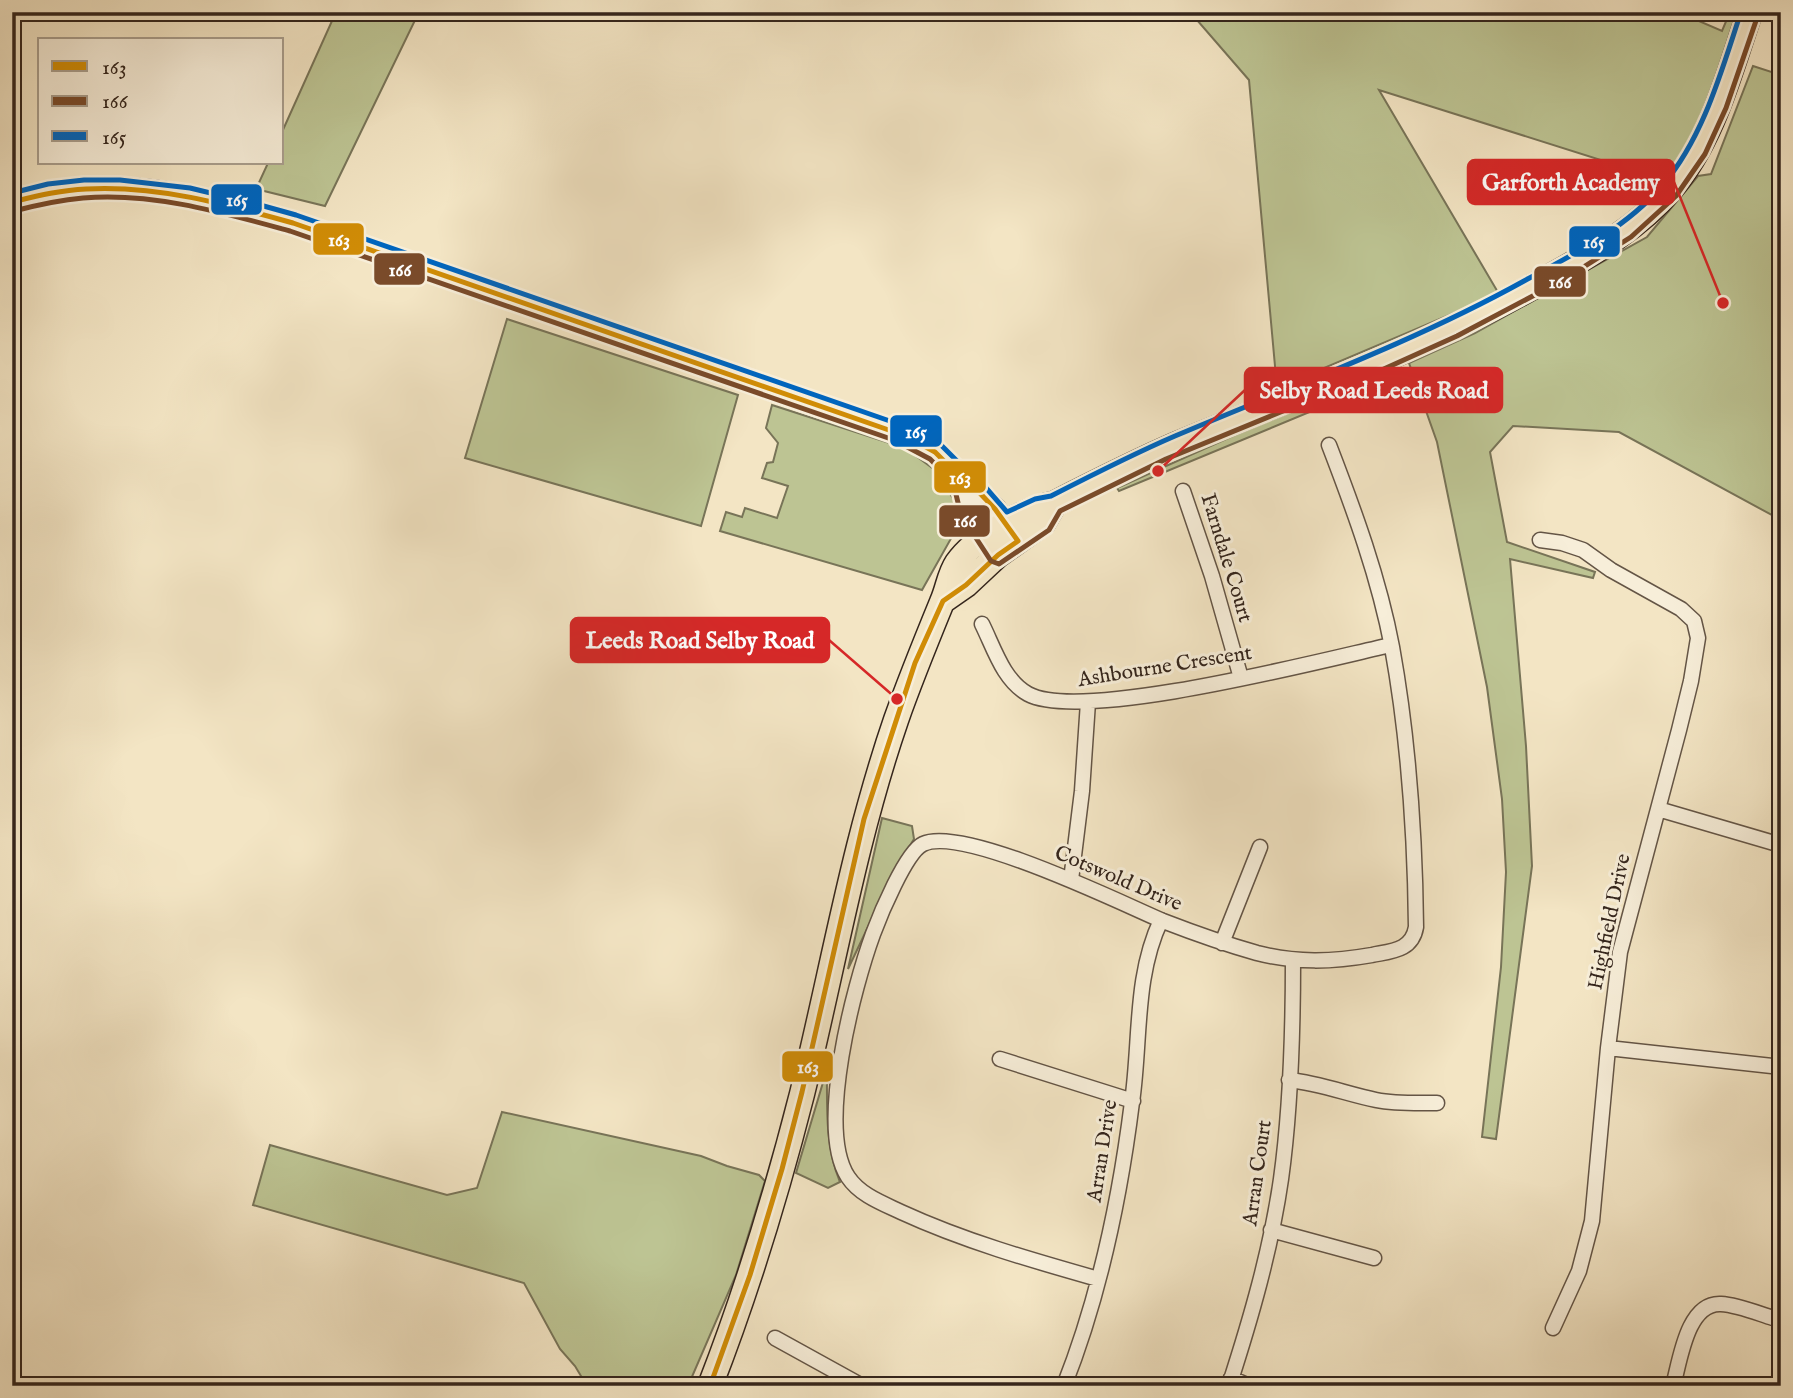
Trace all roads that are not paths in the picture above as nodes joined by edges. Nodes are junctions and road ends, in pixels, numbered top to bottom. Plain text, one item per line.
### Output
1 (1750, 12) edge
2 (12, 202) edge
3 (1329, 445) dead end
4 (1183, 491) dead end
5 (1002, 539) junction
6 (1540, 540) dead end
7 (982, 624) dead end
8 (1391, 645) junction
9 (1241, 678) junction
10 (1088, 702) junction
11 (1658, 809) junction
12 (1781, 845) edge
13 (1260, 847) dead end
14 (1071, 880) junction
15 (1161, 920) junction
16 (1222, 943) junction
17 (1293, 960) junction
18 (1608, 1048) junction
19 (1000, 1059) dead end
20 (1781, 1067) edge
21 (1289, 1080) junction
22 (1133, 1101) junction
23 (1437, 1103) dead end
24 (1271, 1230) junction
25 (1374, 1258) dead end
26 (1098, 1279) junction
27 (1773, 1318) dead end
28 (1553, 1328) dead end
29 (775, 1338) dead end
30 (1230, 1382) edge
31 (710, 1386) edge
32 (862, 1386) edge
33 (1064, 1386) edge
34 (1249, 1386) edge
35 (1673, 1386) edge

1 - 5 highway
2 - 5 main road
3 - 8 street, Cotswold Drive
4 - 9 street, Farndale Court
5 - 31 highway
6 - 11 street, Highfield Drive
7 - 10 street, Ashbourne Crescent
8 - 9 street, Ashbourne Crescent
8 - 17 street, Cotswold Drive
9 - 10 street, Ashbourne Crescent
10 - 14 street
11 - 12 street
11 - 18 street, Highfield Drive
13 - 16 street
14 - 15 street, Cotswold Drive
14 - 26 street, Cotswold Drive
15 - 16 street, Cotswold Drive
15 - 22 street, Arran Drive
16 - 17 street, Cotswold Drive
17 - 21 street, Arran Court
18 - 20 street
18 - 28 street, Highfield Drive
19 - 22 street
21 - 23 street
21 - 24 street, Arran Court
22 - 26 street, Arran Drive
24 - 25 street
24 - 30 street, Arran Court
26 - 33 street, Arran Drive
27 - 35 street
29 - 32 street
30 - 34 street

